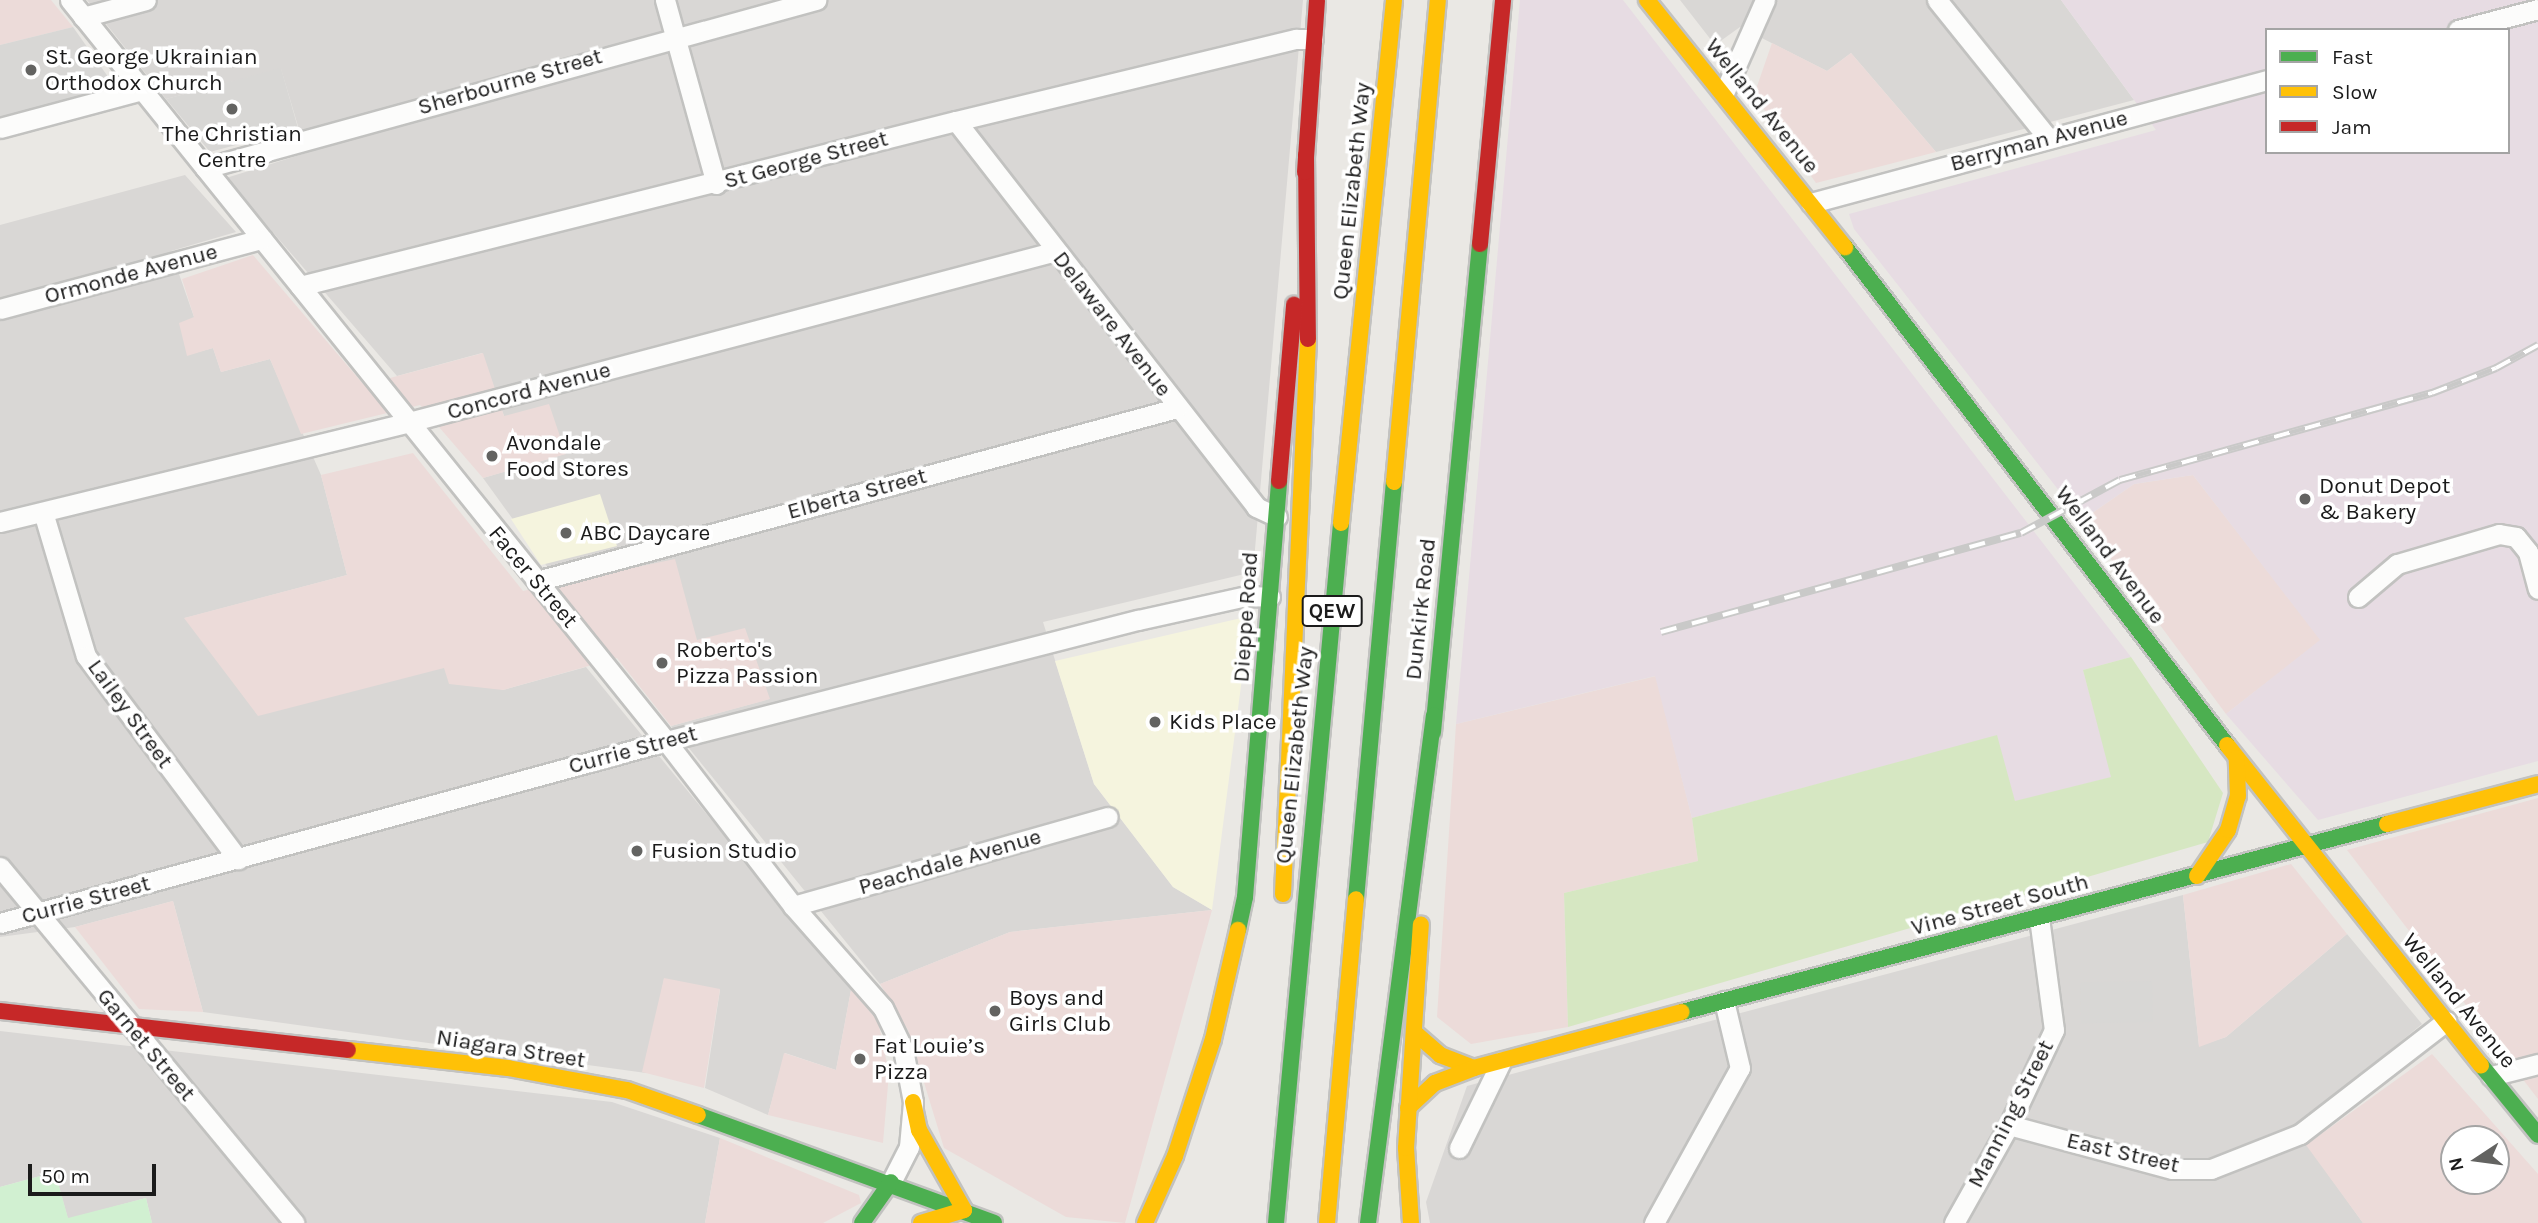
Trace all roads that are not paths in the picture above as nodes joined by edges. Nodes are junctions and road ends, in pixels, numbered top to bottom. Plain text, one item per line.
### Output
1 (70, 0) edge
2 (146, 0) edge
3 (665, 0) edge
4 (816, 0) edge
5 (1317, 0) edge
6 (1394, 0) edge
7 (1438, 0) edge
8 (1503, 0) edge
9 (1647, 0) edge
10 (1765, 0) edge
11 (1937, 0) edge
12 (2538, 9) edge
13 (83, 16) junction
14 (2466, 28) edge
15 (675, 36) junction
16 (1313, 39) junction
17 (2265, 81) edge
18 (142, 90) junction
19 (1724, 93) junction
20 (956, 121) junction
21 (0, 128) edge
22 (2048, 138) junction
23 (1306, 155) junction
24 (205, 168) junction
25 (716, 184) junction
26 (1811, 203) junction
27 (262, 240) junction
28 (1056, 251) junction
29 (300, 286) junction
30 (0, 309) edge
31 (1177, 408) junction
32 (409, 422) junction
33 (43, 512) junction
34 (1277, 517) junction
35 (0, 522) edge
36 (537, 581) junction
37 (2538, 589) edge
38 (1270, 597) junction
39 (2358, 597) dead end
40 (1434, 715) junction
41 (666, 741) junction
42 (2237, 758) junction
43 (2538, 784) edge
44 (1108, 817) dead end
45 (2305, 847) junction
46 (238, 859) junction
47 (0, 867) edge
48 (2197, 876) junction
49 (793, 906) junction
50 (1282, 907) dead end
51 (38, 914) junction
52 (2039, 918) junction
53 (0, 923) edge
54 (1283, 963) dead end
55 (1724, 1001) junction
56 (0, 1011) edge
57 (2446, 1021) junction
58 (129, 1025) junction
59 (1414, 1032) junction
60 (1501, 1062) junction
61 (2538, 1064) edge
62 (1474, 1069) junction
63 (2491, 1076) junction
64 (913, 1102) junction
65 (1408, 1108) junction
66 (2009, 1125) junction
67 (1284, 1131) junction
68 (2538, 1135) edge
69 (1459, 1148) dead end
70 (891, 1182) junction
71 (964, 1210) junction
72 (294, 1223) edge
73 (862, 1223) edge
74 (921, 1223) edge
75 (994, 1223) edge
76 (1145, 1223) edge
77 (1276, 1223) edge
78 (1327, 1223) edge
79 (1368, 1223) edge
80 (1411, 1223) edge
81 (1654, 1223) edge
82 (1954, 1223) edge

1 - 13 street, Facer Street
2 - 13 street
3 - 15 street
4 - 15 street, Sherbourne Street
5 - 16 main road, Dieppe Road
6 - 67 main road, Queen Elizabeth Way / QEW
7 - 78 main road, QEW
8 - 40 main road, Dunkirk Road
9 - 19 main road, Welland Avenue
10 - 19 street
11 - 22 street
12 - 14 street
13 - 18 street, Facer Street
15 - 24 street, Sherbourne Street
15 - 25 street
16 - 20 street, St George Street
16 - 23 main road, Dieppe Road
17 - 22 street, Berryman Avenue
18 - 21 street
18 - 24 street, Facer Street
19 - 26 main road, Welland Avenue
20 - 25 street, St George Street
20 - 28 street, Delaware Avenue
22 - 26 street, Berryman Avenue
23 - 34 main road, Dieppe Road
23 - 50 main road
24 - 27 street, Facer Street
25 - 29 street, St George Street
26 - 42 main road, Welland Avenue
27 - 29 street, Facer Street
27 - 30 street, Ormonde Avenue
28 - 31 street, Delaware Avenue
28 - 32 street, Concord Avenue
29 - 32 street, Facer Street
31 - 34 street, Delaware Avenue
31 - 36 street, Elberta Street
32 - 33 street, Concord Avenue
32 - 36 street, Facer Street
33 - 35 street, Concord Avenue
33 - 46 street, Lailey Street
34 - 38 main road, Dieppe Road
36 - 41 street, Facer Street
37 - 39 street
38 - 41 street, Currie Street
38 - 76 main road, Dieppe Road
40 - 59 main road, Dunkirk Road
40 - 79 main road
41 - 46 street, Currie Street
41 - 49 street, Facer Street
42 - 45 main road, Welland Avenue
42 - 48 main road
43 - 45 main road, Vine Street South
44 - 49 street, Peachdale Avenue
45 - 48 main road, Vine Street South
45 - 57 main road, Welland Avenue
46 - 51 street, Currie Street
47 - 51 street, Garnet Street
48 - 52 main road, Vine Street South
49 - 64 street, Facer Street
51 - 53 street, Currie Street
51 - 58 street, Garnet Street
52 - 55 main road, Vine Street South
52 - 66 street, Manning Street
54 - 67 main road
55 - 60 main road, Vine Street South
55 - 81 street
56 - 58 main road, Niagara Street
57 - 63 main road, Welland Avenue
57 - 66 street, East Street
58 - 70 main road, Niagara Street
58 - 72 street, Garnet Street
59 - 62 main road
59 - 65 main road, Dunkirk Road
60 - 62 main road, Vine Street South
60 - 69 street
61 - 63 street
62 - 65 main road, Vine Street South
63 - 68 main road, Welland Avenue
64 - 70 street, Facer Street
64 - 71 main road
65 - 80 main road, Dunkirk Road
66 - 82 street, Manning Street
67 - 77 main road, Queen Elizabeth Way / QEW
70 - 71 main road, Niagara Street
70 - 73 main road
71 - 74 main road
71 - 75 main road, Niagara Street

